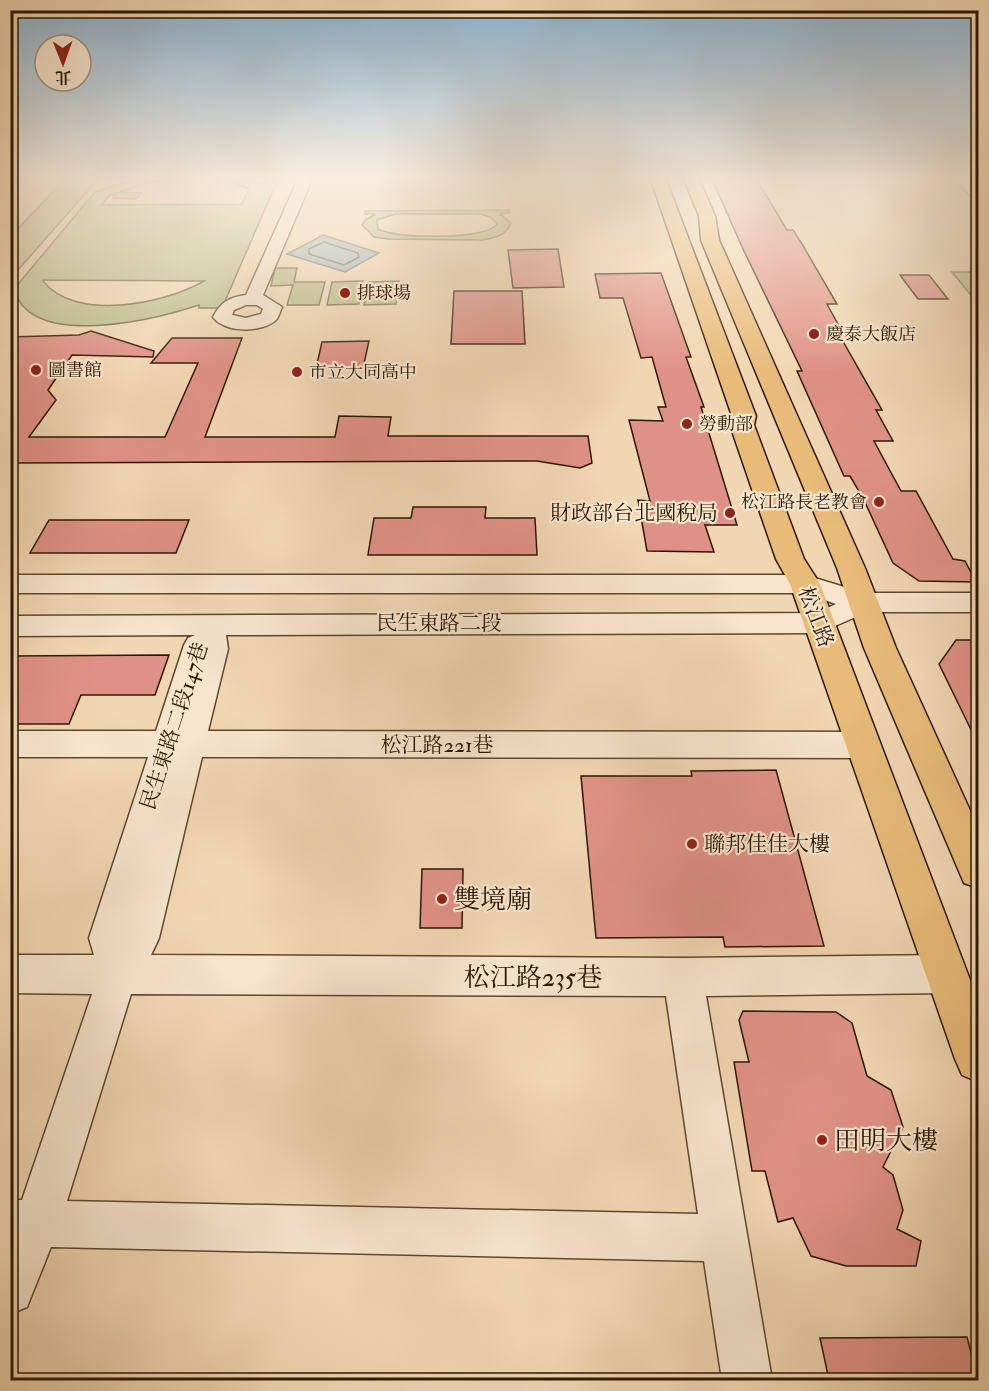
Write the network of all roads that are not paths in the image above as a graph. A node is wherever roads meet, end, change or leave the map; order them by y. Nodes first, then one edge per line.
1 (278, 242) edge
2 (681, 242) edge
3 (711, 242) edge
4 (240, 331) dead end
5 (10, 584) edge
6 (805, 584) junction
7 (978, 602) edge
8 (864, 603) junction
9 (819, 623) junction
10 (211, 624) junction
11 (10, 626) edge
12 (10, 744) edge
13 (177, 744) junction
14 (864, 745) junction
15 (978, 870) edge
16 (10, 974) edge
17 (948, 974) junction
18 (118, 975) junction
19 (683, 977) junction
20 (978, 1059) edge
21 (24, 1223) edge
22 (723, 1238) junction
23 (10, 1290) edge
24 (747, 1380) edge

1 - 4 street
2 - 6 main road, 松江路
3 - 8 main road
5 - 6 street, 民生東路二段
6 - 8 street, 民生東路二段
6 - 9 main road, 松江路
7 - 8 street, 民生東路二段
8 - 9 street, 民生東路二段
8 - 15 main road
9 - 10 street, 民生東路二段
9 - 14 main road, 松江路
10 - 11 street, 民生東路二段
10 - 13 street, 民生東路二段147巷
12 - 13 street, 松江路221巷
13 - 14 street, 松江路221巷
13 - 18 street, 民生東路二段147巷
14 - 17 main road, 松江路
16 - 18 street, 松江路235巷
17 - 19 street, 松江路235巷
17 - 20 main road, 松江路
18 - 19 street, 松江路235巷
18 - 21 street, 民生東路二段147巷
19 - 22 street
21 - 22 street
21 - 23 street, 民生東路二段147巷
22 - 24 street

